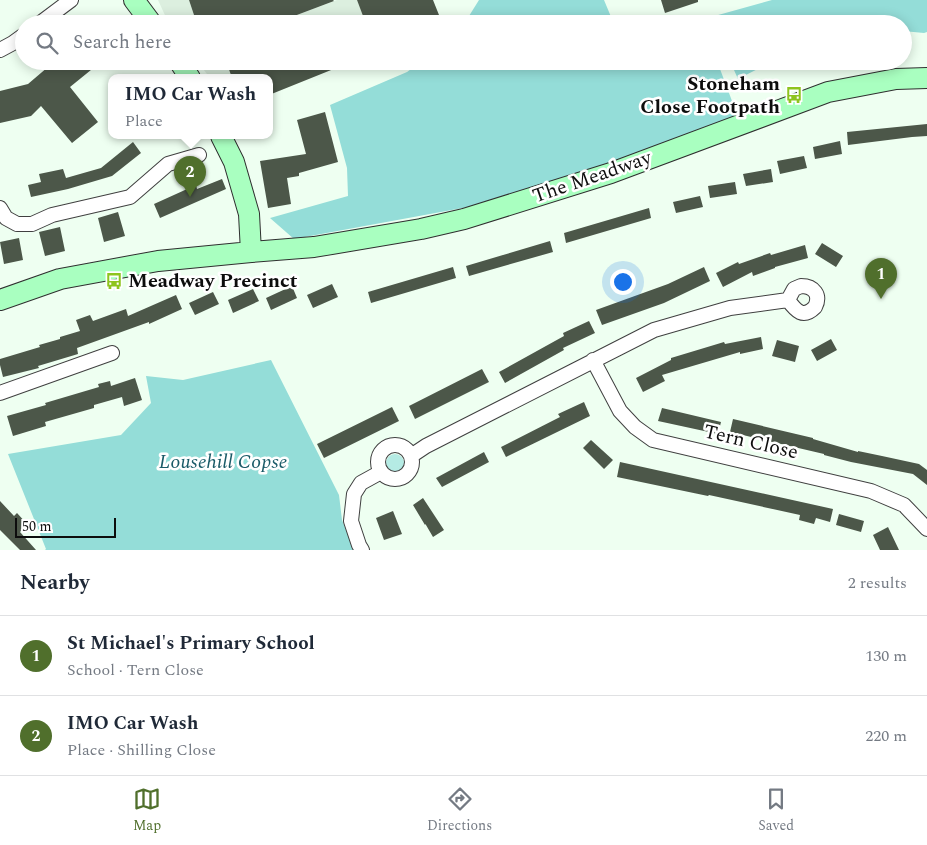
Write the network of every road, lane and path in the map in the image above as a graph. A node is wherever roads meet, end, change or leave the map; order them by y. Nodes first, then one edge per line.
1 (71, 0) edge
2 (134, 0) edge
3 (51, 15) edge
4 (145, 15) edge
5 (15, 42) edge
6 (0, 50) edge
7 (927, 78) edge
8 (223, 139) edge
9 (199, 155) dead end
10 (0, 208) edge
11 (251, 252) junction
12 (0, 300) edge
13 (788, 300) dead end
14 (112, 353) dead end
15 (594, 360) junction
16 (0, 393) edge
17 (411, 456) junction
18 (381, 472) junction
19 (927, 529) edge
20 (362, 550) edge

1 - 3 street
2 - 4 street
5 - 6 street
7 - 11 street, The Meadway
8 - 11 street
9 - 10 street
11 - 12 street, The Meadway
13 - 15 street
14 - 16 street
15 - 17 street
15 - 19 street, Tern Close
17 - 18 street
17 - 18 street
18 - 20 street

